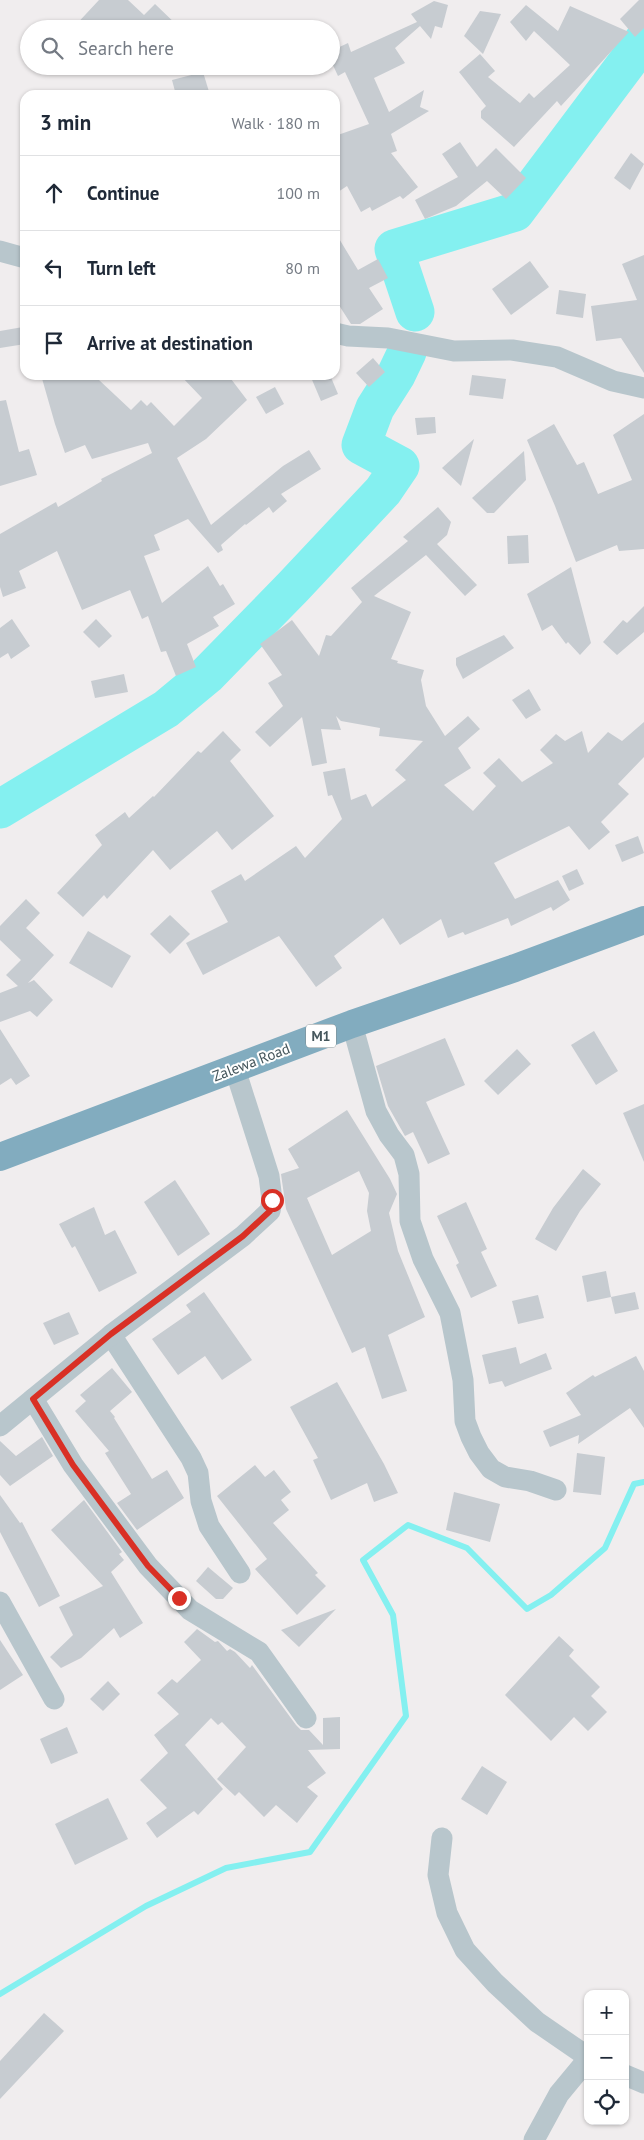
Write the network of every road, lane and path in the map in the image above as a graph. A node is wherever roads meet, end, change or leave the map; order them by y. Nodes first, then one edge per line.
1 (0, 251) edge
2 (20, 257) edge
3 (340, 334) edge
4 (644, 388) edge
5 (644, 920) edge
6 (352, 1024) junction
7 (235, 1068) junction
8 (0, 1157) edge
9 (111, 1334) junction
10 (33, 1399) junction
11 (0, 1426) edge
12 (556, 1490) dead end
13 (240, 1573) dead end
14 (0, 1602) edge
15 (54, 1699) dead end
16 (306, 1718) dead end
17 (442, 1838) dead end
18 (584, 2055) edge
19 (584, 2063) edge
20 (629, 2077) edge
21 (644, 2083) edge
22 (534, 2140) edge

1 - 2 street
3 - 4 street
5 - 6 highway, Zalewa Road / M1
6 - 7 highway, Zalewa Road / M1
6 - 12 street
7 - 8 highway, Zalewa Road / M1
7 - 9 street
9 - 10 street
9 - 13 street
10 - 11 street
10 - 16 street
14 - 15 street
17 - 18 street
19 - 22 street
20 - 21 street

